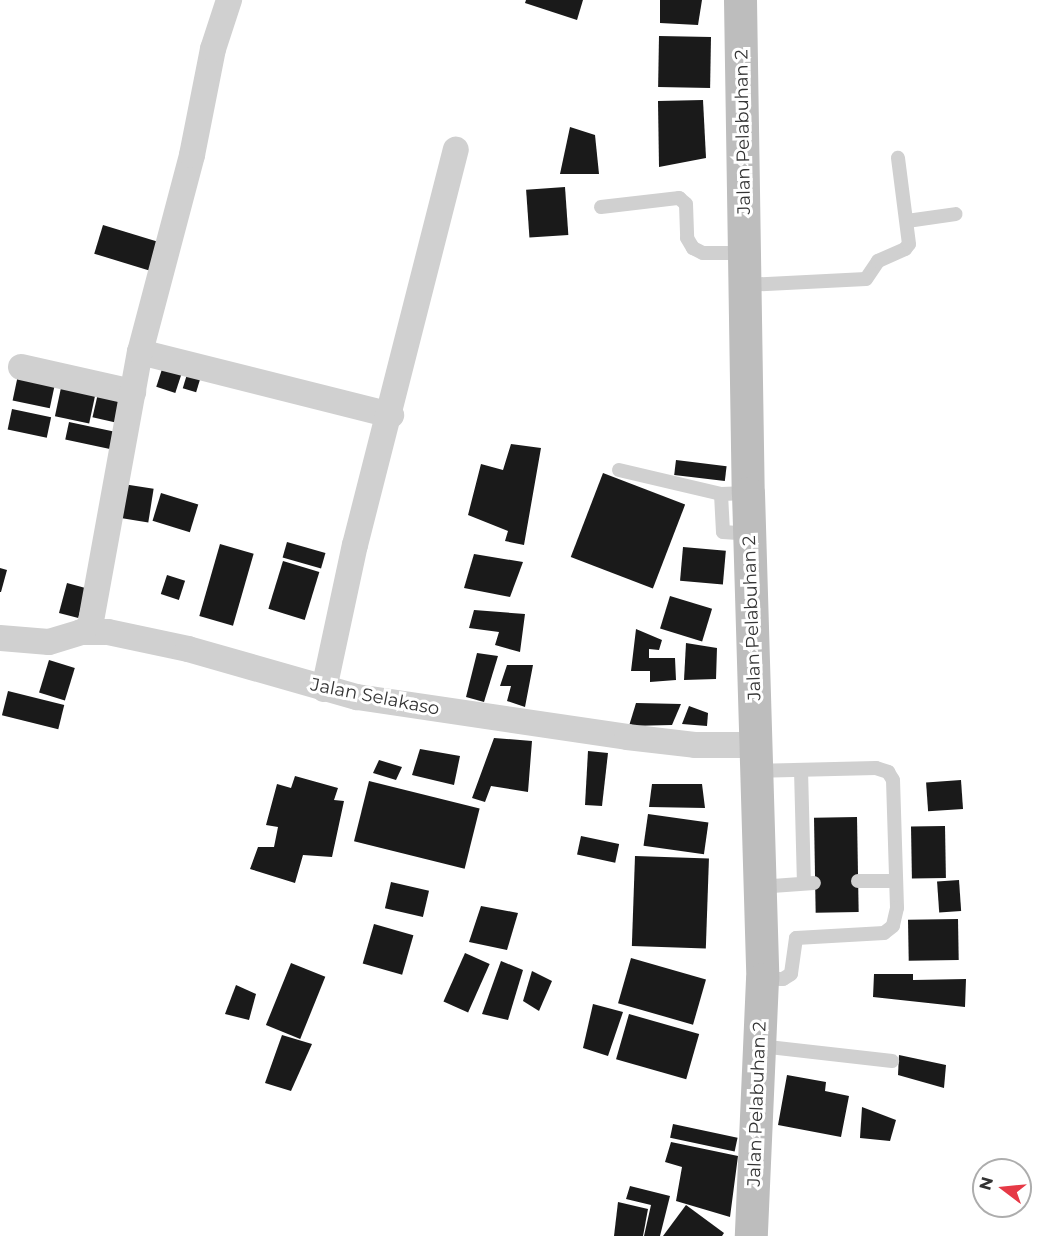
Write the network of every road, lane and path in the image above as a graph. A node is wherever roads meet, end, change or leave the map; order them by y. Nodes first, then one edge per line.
1 (229, 0) edge
2 (740, 0) edge
3 (456, 150) dead end
4 (898, 158) dead end
5 (601, 207) dead end
6 (956, 214) dead end
7 (906, 221) junction
8 (746, 253) junction
9 (746, 285) junction
10 (140, 352) junction
11 (21, 367) dead end
12 (133, 392) junction
13 (391, 415) junction
14 (619, 470) dead end
15 (734, 494) junction
16 (90, 632) junction
17 (0, 638) edge
18 (324, 689) junction
19 (756, 758) junction
20 (801, 770) junction
21 (858, 881) dead end
22 (896, 881) junction
23 (759, 886) junction
24 (762, 979) junction
25 (760, 1046) junction
26 (892, 1060) dead end
27 (751, 1236) edge

1 - 10 street
2 - 8 main road, Jalan Pelabuhan 2
3 - 13 street
4 - 7 lane
5 - 8 lane
6 - 7 lane
7 - 9 lane
8 - 9 main road, Jalan Pelabuhan 2
9 - 15 main road, Jalan Pelabuhan 2
10 - 12 street
10 - 13 street
11 - 12 street
12 - 16 street
13 - 18 street
14 - 15 lane
15 - 19 main road, Jalan Pelabuhan 2
16 - 17 street, Jalan Selakaso
16 - 18 street, Jalan Selakaso
18 - 19 street, Jalan Selakaso
19 - 20 lane
19 - 23 main road, Jalan Pelabuhan 2
20 - 22 lane
20 - 23 lane
21 - 22 lane
22 - 24 lane
23 - 24 main road, Jalan Pelabuhan 2
24 - 25 main road, Jalan Pelabuhan 2
25 - 26 lane
25 - 27 main road, Jalan Pelabuhan 2

